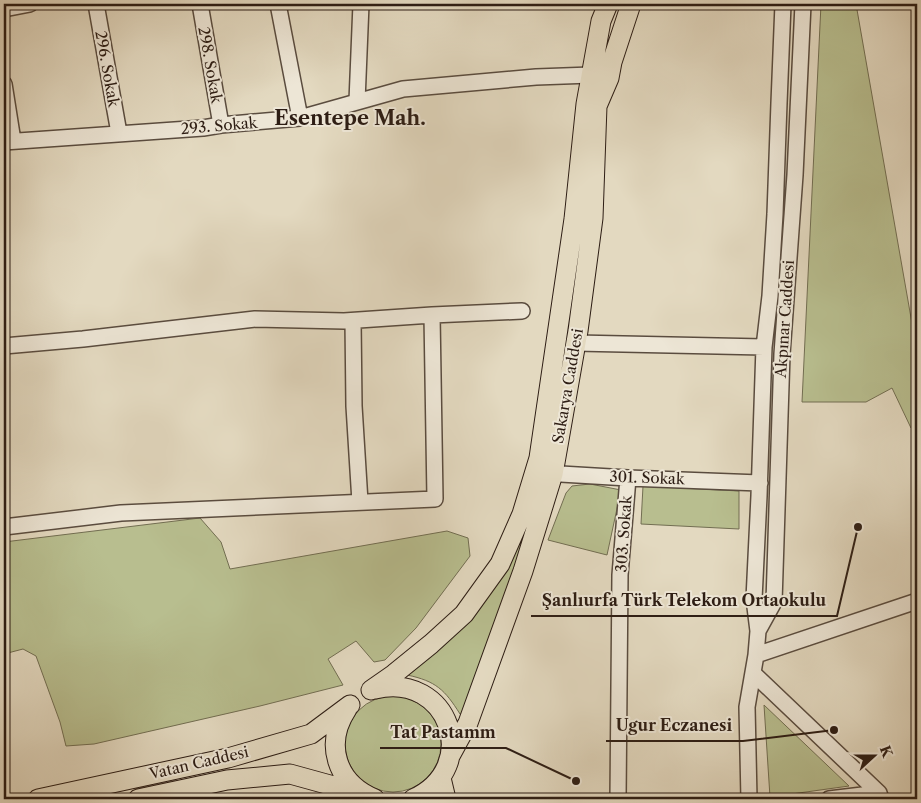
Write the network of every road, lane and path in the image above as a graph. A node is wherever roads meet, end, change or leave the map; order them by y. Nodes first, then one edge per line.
1 (30, 4) edge
2 (96, 4) edge
3 (200, 4) edge
4 (278, 4) edge
5 (361, 4) edge
6 (608, 4) edge
7 (631, 4) edge
8 (783, 4) edge
9 (803, 4) edge
10 (4, 9) edge
11 (600, 77) junction
12 (4, 84) edge
13 (357, 101) junction
14 (300, 118) junction
15 (221, 126) junction
16 (119, 134) junction
17 (8, 142) edge
18 (522, 311) dead end
19 (432, 315) junction
20 (353, 321) junction
21 (576, 343) junction
22 (4, 346) edge
23 (764, 347) junction
24 (544, 473) junction
25 (628, 478) junction
26 (760, 482) junction
27 (360, 502) junction
28 (4, 526) edge
29 (917, 601) edge
30 (758, 631) junction
31 (756, 655) junction
32 (754, 674) junction
33 (370, 690) junction
34 (350, 705) junction
35 (450, 756) junction
36 (441, 778) junction
37 (880, 796) edge
38 (369, 797) edge
39 (38, 799) edge
40 (138, 799) edge
41 (413, 799) edge
42 (446, 799) edge
43 (618, 799) edge
44 (749, 799) edge
45 (829, 799) edge

1 - 10 street
2 - 16 street, 296. Sokak
3 - 15 street, 298. Sokak
4 - 14 street
5 - 13 street
6 - 11 main road, Sakarya Caddesi
7 - 11 main road, Sakarya Caddesi
8 - 23 street, Akpınar Caddesi
9 - 30 street, Akpınar Caddesi
11 - 13 street, 293. Sokak
11 - 21 main road, Sakarya Caddesi
11 - 24 main road, Sakarya Caddesi
12 - 17 street
13 - 14 street, 293. Sokak
14 - 15 street, 293. Sokak
15 - 16 street, 293. Sokak
16 - 17 street, 293. Sokak
18 - 19 street
19 - 20 street
19 - 27 street
20 - 22 street
20 - 27 street
21 - 23 street
21 - 24 main road, Sakarya Caddesi
23 - 26 street, Akpınar Caddesi
24 - 25 street, 301. Sokak
24 - 33 main road, Sakarya Caddesi
24 - 35 main road, Sakarya Caddesi
25 - 26 street, 301. Sokak
25 - 43 street, 303. Sokak
26 - 30 street, Akpınar Caddesi
27 - 28 street
29 - 31 street
30 - 31 street, Akpınar Caddesi
31 - 32 street, Akpınar Caddesi
32 - 37 street
32 - 44 street, Akpınar Caddesi
33 - 34 main road, Vatan Caddesi
33 - 35 main road
34 - 38 main road
34 - 39 main road, Vatan Caddesi
35 - 36 main road, Sakarya Caddesi
36 - 41 main road
36 - 42 main road
37 - 45 street
38 - 40 main road, Vatan Caddesi

